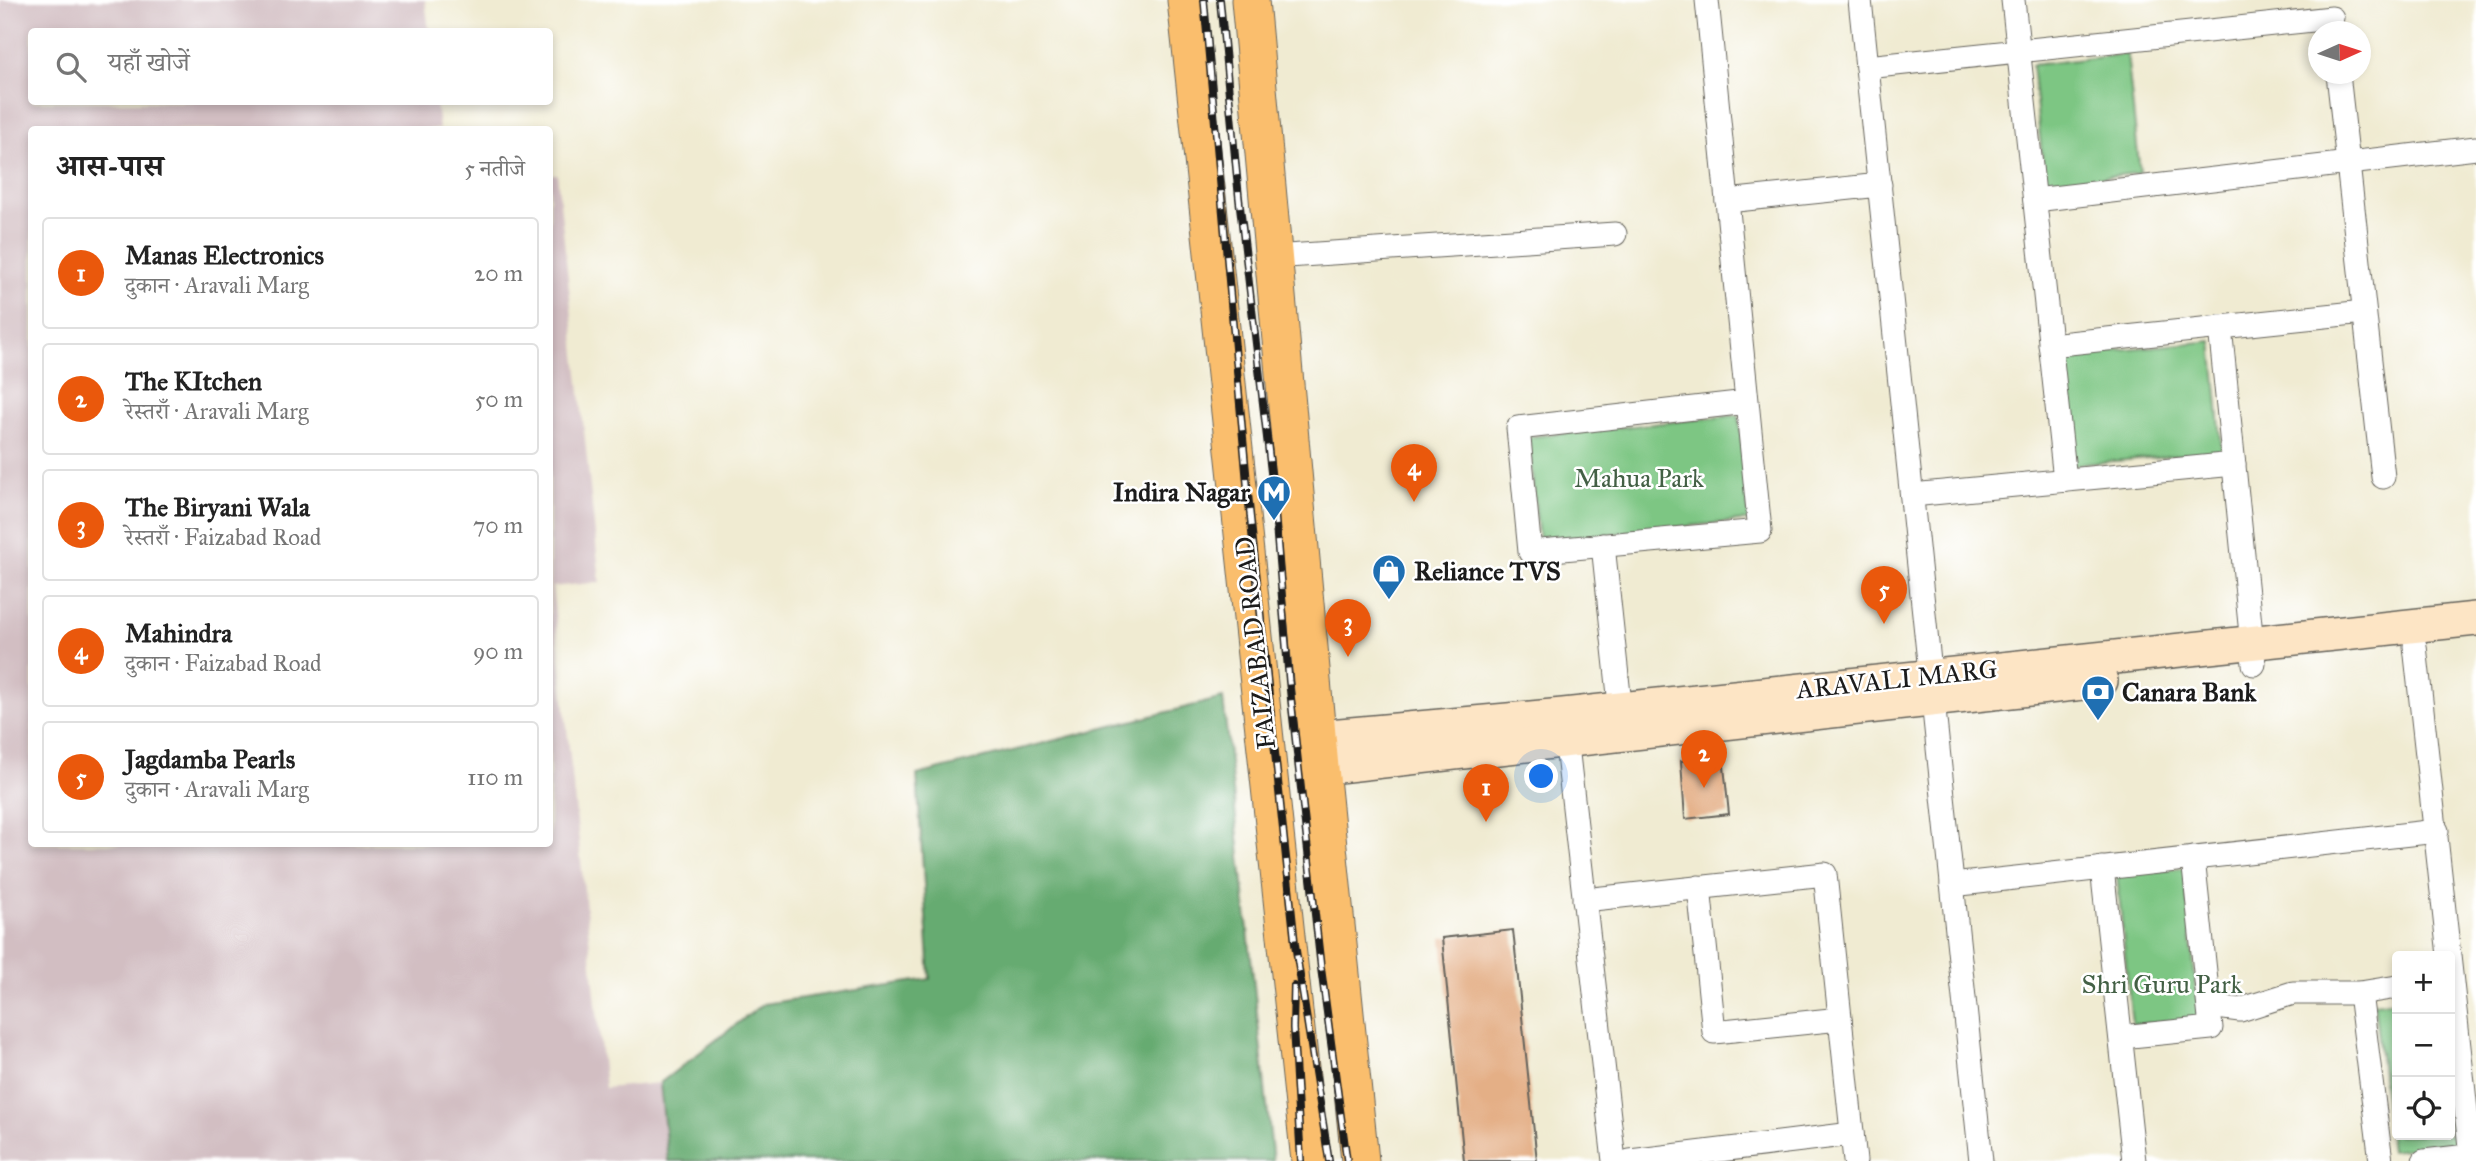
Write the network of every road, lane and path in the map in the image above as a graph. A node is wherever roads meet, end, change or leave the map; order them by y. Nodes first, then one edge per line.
1 (1186, 0) edge
2 (1250, 0) edge
3 (1707, 0) edge
4 (1860, 0) edge
5 (2013, 0) edge
6 (2332, 16) edge
7 (2019, 51) junction
8 (1867, 67) junction
9 (2339, 84) edge
10 (2476, 148) edge
11 (2348, 163) junction
12 (1880, 185) junction
13 (2035, 200) junction
14 (1727, 201) junction
15 (1615, 234) dead end
16 (1272, 257) junction
17 (2364, 312) junction
18 (2220, 327) junction
19 (2050, 345) junction
20 (1747, 402) junction
21 (2234, 464) junction
22 (2383, 477) dead end
23 (2065, 480) junction
24 (1912, 495) junction
25 (1603, 545) junction
26 (2476, 619) edge
27 (2476, 639) edge
28 (2415, 646) junction
29 (2253, 653) junction
30 (1932, 688) junction
31 (1622, 722) junction
32 (1564, 728) junction
33 (1319, 753) junction
34 (2437, 831) junction
35 (2193, 858) junction
36 (2102, 868) junction
37 (1952, 885) junction
38 (1699, 887) junction
39 (1584, 900) junction
40 (2448, 951) edge
41 (2392, 988) edge
42 (2360, 993) junction
43 (2209, 1006) junction
44 (2455, 1009) edge
45 (1840, 1019) junction
46 (2121, 1037) junction
47 (1852, 1134) junction
48 (2474, 1155) edge
49 (1310, 1161) edge
50 (1360, 1161) edge
51 (1614, 1161) edge
52 (1630, 1161) edge
53 (1855, 1161) edge
54 (1981, 1161) edge
55 (2134, 1161) edge
56 (2381, 1161) edge
57 (2424, 1161) edge

1 - 49 main road, FAIZABAD ROAD
2 - 16 main road, FAIZABAD ROAD
3 - 14 street
4 - 8 street
5 - 7 street
6 - 7 street
7 - 8 street
7 - 13 street
8 - 12 street
9 - 11 street
10 - 11 street
11 - 13 street
11 - 17 street
12 - 14 street
12 - 24 street
13 - 19 street
14 - 20 street
15 - 16 street
16 - 33 main road, FAIZABAD ROAD
17 - 18 street
17 - 22 street
18 - 19 street
18 - 21 street
19 - 23 street
20 - 25 street
20 - 25 street
21 - 23 street
21 - 29 street
23 - 24 street
24 - 30 street
25 - 31 street
26 - 29 street, ARAVALI MARG
27 - 28 street, ARAVALI MARG
28 - 29 street, ARAVALI MARG
28 - 34 street
29 - 30 street, ARAVALI MARG
30 - 31 street, ARAVALI MARG
30 - 37 street
31 - 32 street, ARAVALI MARG
32 - 33 street, ARAVALI MARG
32 - 39 street
33 - 50 main road, FAIZABAD ROAD
34 - 35 street
34 - 40 street
35 - 36 street
35 - 43 street
36 - 37 street
36 - 46 street
37 - 54 street
38 - 39 street
38 - 45 street
38 - 45 street
39 - 51 street
41 - 42 street
42 - 43 street
42 - 56 street
43 - 46 street
44 - 48 street
45 - 47 street
46 - 55 street
47 - 52 street
47 - 53 street
48 - 57 street

